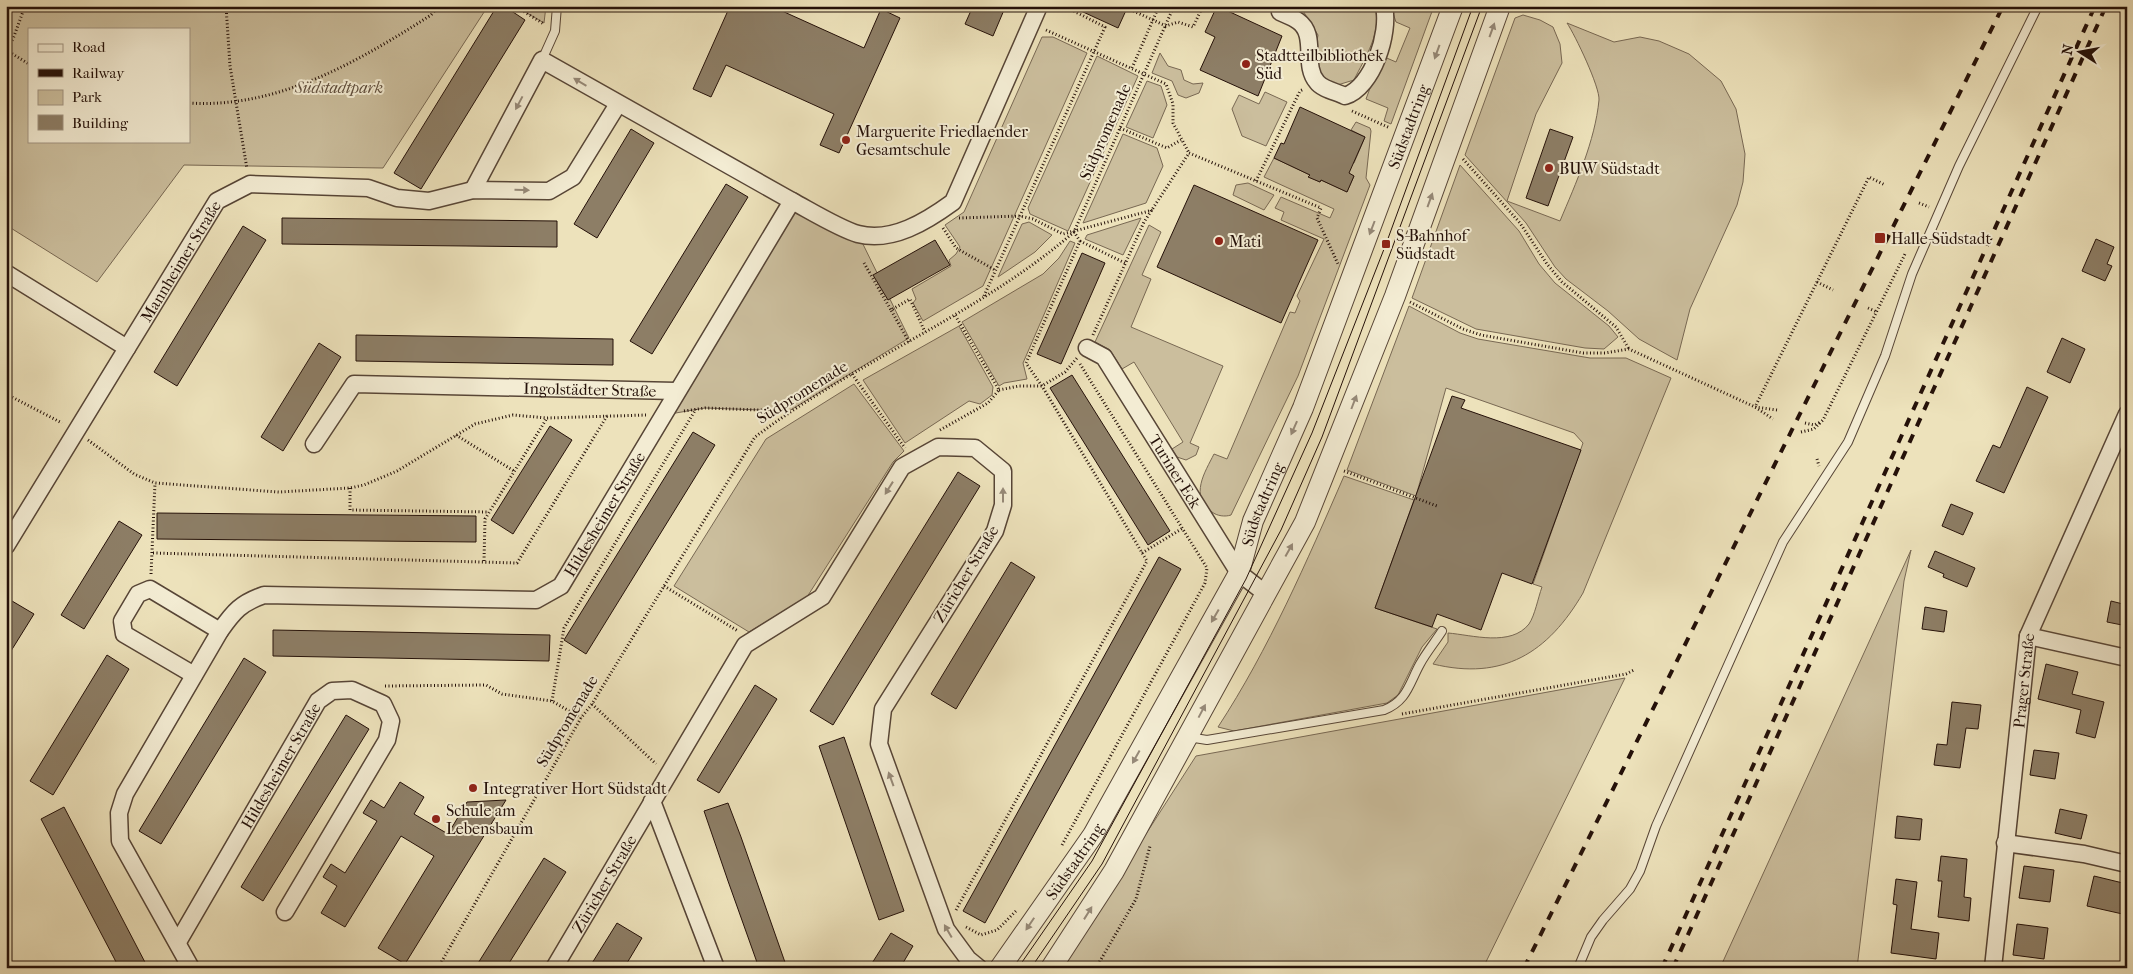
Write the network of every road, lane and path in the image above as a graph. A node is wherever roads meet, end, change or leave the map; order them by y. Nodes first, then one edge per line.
1 (25, 6) edge
2 (226, 6) edge
3 (439, 6) edge
4 (515, 6) edge
5 (557, 6) edge
6 (1039, 6) edge
7 (1064, 6) edge
8 (1159, 6) edge
9 (1174, 6) edge
10 (1203, 6) edge
11 (1283, 6) edge
12 (1384, 6) edge
13 (1453, 6) edge
14 (1500, 6) edge
15 (2038, 6) edge
16 (1127, 8) dead end
17 (1153, 20) junction
18 (1041, 26) dead end
19 (1166, 26) junction
20 (555, 31) junction
21 (6, 50) edge
22 (1094, 52) junction
23 (542, 60) junction
24 (28, 63) edge
25 (1132, 68) junction
26 (1144, 74) junction
27 (1318, 84) junction
28 (1345, 96) junction
29 (236, 102) junction
30 (190, 103) edge
31 (618, 104) junction
32 (1120, 128) junction
33 (1406, 134) junction
34 (1180, 140) junction
35 (1448, 151) junction
36 (1189, 153) junction
37 (1256, 181) junction
38 (250, 184) junction
39 (1885, 185) dead end
40 (473, 190) junction
41 (1932, 200) dead end
42 (792, 201) junction
43 (1919, 202) dead end
44 (1929, 207) junction
45 (1154, 209) junction
46 (1020, 216) junction
47 (1924, 216) dead end
48 (954, 219) dead end
49 (941, 225) dead end
50 (1074, 232) junction
51 (1080, 241) junction
52 (1907, 251) dead end
53 (864, 263) dead end
54 (1125, 263) junction
55 (1340, 269) dead end
56 (995, 270) junction
57 (6, 273) edge
58 (1817, 282) junction
59 (1833, 290) dead end
60 (983, 296) junction
61 (1406, 300) dead end
62 (1868, 308) dead end
63 (891, 310) junction
64 (1877, 312) junction
65 (955, 315) junction
66 (925, 332) junction
67 (909, 342) junction
68 (127, 348) junction
69 (1629, 349) junction
70 (1082, 353) junction
71 (852, 374) junction
72 (1042, 386) junction
73 (999, 390) junction
74 (676, 391) junction
75 (6, 394) edge
76 (1756, 407) junction
77 (696, 410) junction
78 (1777, 410) dead end
79 (788, 411) junction
80 (664, 414) junction
81 (2127, 414) edge
82 (607, 416) junction
83 (547, 418) junction
84 (1773, 419) dead end
85 (1823, 420) junction
86 (1805, 423) dead end
87 (1812, 430) junction
88 (76, 431) junction
89 (1801, 432) dead end
90 (934, 434) dead end
91 (456, 435) junction
92 (1813, 436) dead end
93 (314, 444) dead end
94 (1329, 465) junction
95 (902, 467) junction
96 (514, 470) junction
97 (155, 483) junction
98 (350, 488) junction
99 (1437, 506) dead end
100 (489, 512) junction
101 (1183, 528) junction
102 (6, 546) edge
103 (153, 553) junction
104 (1142, 553) junction
105 (484, 561) junction
106 (1240, 573) junction
107 (664, 586) junction
108 (150, 589) junction
109 (1265, 593) junction
110 (1442, 630) dead end
111 (220, 631) junction
112 (2028, 636) junction
113 (753, 640) junction
114 (2127, 658) edge
115 (1634, 670) dead end
116 (194, 675) junction
117 (371, 698) junction
118 (552, 701) junction
119 (592, 704) junction
120 (1394, 715) dead end
121 (581, 718) junction
122 (1188, 738) junction
123 (668, 774) junction
124 (652, 801) junction
125 (1152, 837) dead end
126 (2005, 843) junction
127 (1057, 853) dead end
128 (2127, 864) edge
129 (1018, 909) dead end
130 (285, 912) dead end
131 (957, 917) dead end
132 (959, 922) dead end
133 (178, 942) junction
134 (191, 968) edge
135 (438, 968) edge
136 (554, 968) edge
137 (716, 968) edge
138 (979, 968) edge
139 (1000, 968) edge
140 (1051, 968) edge
141 (1096, 968) edge
142 (1578, 968) edge
143 (1993, 968) edge

1 - 21 path
2 - 29 path
3 - 29 path
4 - 20 path
5 - 20 lane
6 - 42 street
7 - 22 path
8 - 17 path
9 - 19 path, Südpromenade
10 - 19 path
11 - 27 street
12 - 28 street
13 -> 33 street, Südstadtring
35 -> 14 street
15 - 142 lane
16 - 17 path
17 - 19 path
17 - 25 path
18 - 22 path
19 - 26 path, Südpromenade
20 - 23 lane
21 - 24 path
22 - 25 path
22 - 46 path
31 -> 23 street
23 -> 40 street
25 - 26 path
26 - 32 path, Südpromenade
26 - 34 path
27 - 28 street
27 - 37 path
28 - 33 path
29 - 30 path
29 - 38 path
40 -> 31 street, Mannheimer Straße
31 - 42 street
32 - 34 path
32 - 50 path, Südpromenade
33 -> 106 street, Südstadtring
34 - 36 path
35 - 69 path
94 -> 35 street
36 - 37 path
36 - 45 path
37 - 55 path
38 - 40 street, Mannheimer Straße
38 - 68 street, Mannheimer Straße
39 - 58 path
41 - 44 path
42 - 74 street, Ingolstädter Straße
43 - 44 path
44 - 47 path
45 - 50 path
45 - 54 path
46 - 48 path
46 - 50 path
46 - 56 path
49 - 56 path
50 - 51 path
50 - 60 path, Südpromenade
51 - 54 path
51 - 72 path
52 - 64 path
53 - 63 path
54 - 70 path
56 - 60 path
57 - 68 street
58 - 59 path
58 - 76 path
60 - 65 path, Südpromenade
61 - 69 path
62 - 64 path
63 - 66 path
63 - 67 path
64 - 85 path
65 - 66 path, Südpromenade
65 - 73 path
66 - 67 path, Südpromenade
67 - 71 path, Südpromenade
68 - 88 street, Mannheimer Straße
69 - 76 path
70 - 72 path
70 - 101 path
70 - 106 street, Turiner Eck
71 - 79 path, Südpromenade
71 - 95 path
72 - 73 path
72 - 104 path
73 - 90 path
74 - 80 street, Hildesheimer Straße
74 - 93 street, Ingolstädter Straße
75 - 88 path
76 - 78 path
76 - 84 path
77 - 79 path
77 - 80 path
77 - 118 path
79 - 107 path, Südpromenade
80 - 82 path
80 - 111 street, Hildesheimer Straße
81 - 112 street, Prager Straße
82 - 83 path
82 - 105 path
83 - 91 path
83 - 96 path
85 - 86 path
85 - 87 path
87 - 89 path
87 - 92 path
88 - 97 path
88 - 102 street, Mannheimer Straße
91 - 96 path
91 - 98 path
94 - 99 path
109 -> 94 street
95 -> 113 street, Züricher Straße
138 -> 95 street, Züricher Straße
96 - 100 path
97 - 98 path
97 - 103 path
98 - 100 path
100 - 105 path
101 - 104 path
101 - 127 path
103 - 105 path
103 - 108 path
104 - 131 path
106 - 109 street, Turiner Eck
106 -> 139 street, Südstadtring
107 - 113 path
107 - 119 path, Südpromenade
108 - 111 street
108 - 116 street
122 -> 109 street
110 - 122 lane
111 - 116 street, Hildesheimer Straße
112 - 114 street
112 - 126 street, Prager Straße
113 - 123 street, Züricher Straße
115 - 120 path
116 - 133 street, Hildesheimer Straße
117 - 118 path
117 - 130 street, Hildesheimer Straße
117 - 133 street, Hildesheimer Straße
118 - 121 path
119 - 121 path, Südpromenade
119 - 123 path
121 - 135 path, Südpromenade
140 -> 122 street
123 - 124 street, Züricher Straße
124 - 136 street, Züricher Straße
124 - 137 street
125 - 141 path
126 - 128 street
126 - 143 street, Prager Straße
129 - 132 path
133 - 134 street, Hildesheimer Straße

